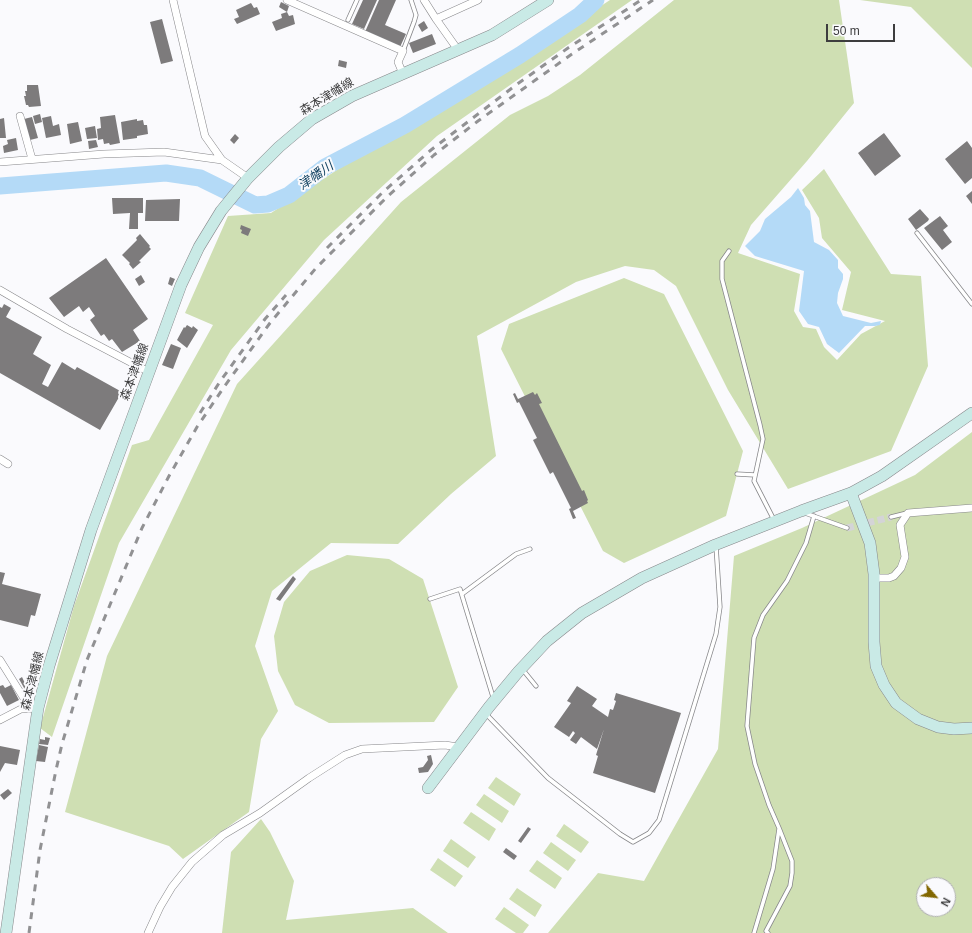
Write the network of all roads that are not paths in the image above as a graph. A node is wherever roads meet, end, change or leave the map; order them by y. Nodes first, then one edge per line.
1 (173, 0) edge
2 (286, 0) edge
3 (357, 0) edge
4 (412, 0) edge
5 (424, 0) edge
6 (478, 0) edge
7 (548, 0) edge
8 (436, 19) junction
9 (348, 20) dead end
10 (458, 50) junction
11 (403, 51) junction
12 (403, 74) junction
13 (20, 116) dead end
14 (32, 159) junction
15 (222, 160) junction
16 (0, 162) edge
17 (248, 178) junction
18 (917, 233) dead end
19 (729, 251) dead end
20 (0, 290) edge
21 (972, 304) edge
22 (149, 372) junction
23 (972, 412) edge
24 (0, 459) edge
25 (8, 464) dead end
26 (737, 474) dead end
27 (755, 475) junction
28 (851, 493) junction
29 (972, 508) edge
30 (800, 511) junction
31 (908, 513) junction
32 (814, 516) junction
33 (891, 517) tunnel mouth
34 (775, 521) junction
35 (847, 528) tunnel mouth
36 (716, 545) junction
37 (530, 549) dead end
38 (874, 578) junction
39 (462, 594) junction
40 (430, 599) dead end
41 (0, 660) edge
42 (521, 668) junction
43 (536, 686) dead end
44 (494, 700) junction
45 (38, 708) junction
46 (484, 713) junction
47 (0, 720) edge
48 (972, 728) edge
49 (458, 747) junction
50 (428, 788) dead end
51 (779, 828) junction
52 (6, 933) edge
53 (148, 933) edge
54 (754, 933) edge
55 (768, 933) edge

1 - 15 street
2 - 11 street
3 - 9 lane
4 - 11 lane
5 - 8 street
6 - 8 street
7 - 10 main road, 森本津幡線
8 - 10 street
10 - 12 main road, 森本津幡線
11 - 12 street
12 - 17 main road, 森本津幡線
13 - 14 street
14 - 15 street
14 - 16 street
15 - 17 street
17 - 22 main road, 森本津幡線
18 - 21 lane
19 - 27 lane
20 - 22 street
22 - 45 main road, 森本津幡線
23 - 28 main road
24 - 25 street
26 - 27 lane
27 - 34 lane
28 - 30 main road
28 - 38 main road
29 - 31 street
30 - 32 lane
30 - 34 main road
31 - 33 lane
31 - 38 street
32 - 35 lane
32 - 51 lane
34 - 36 main road
36 - 42 main road
36 - 46 lane
37 - 39 lane
38 - 48 main road
39 - 40 lane
39 - 44 lane
41 - 45 street
42 - 43 lane
42 - 44 main road
44 - 46 main road
45 - 47 street
45 - 52 main road, 森本津幡線
46 - 49 main road
49 - 50 main road
49 - 53 street
51 - 54 lane
51 - 55 lane

